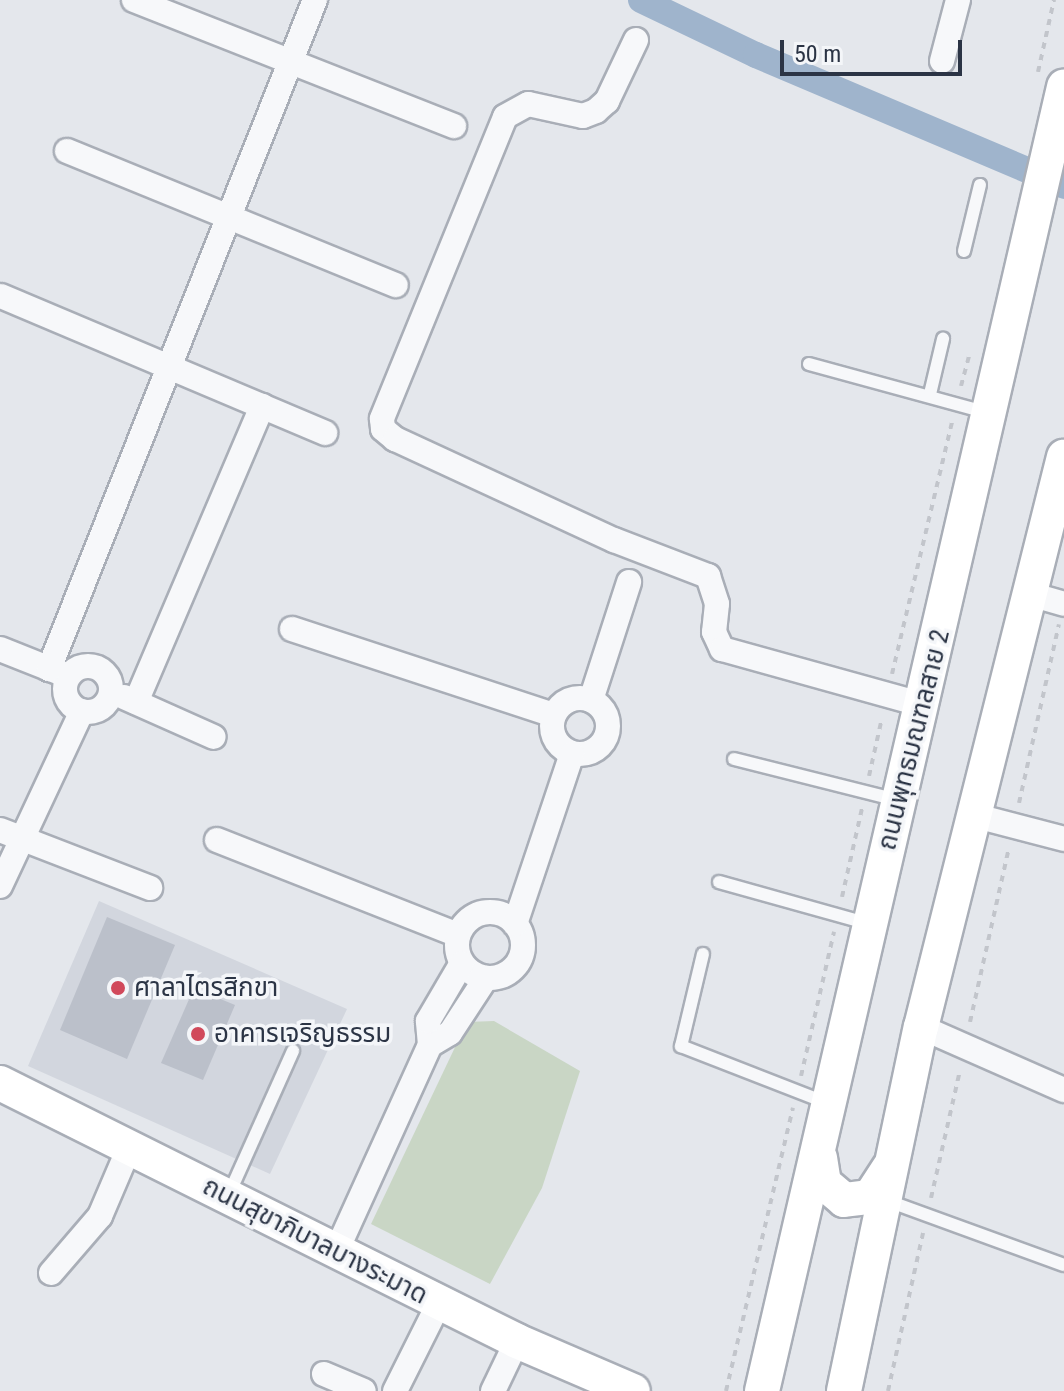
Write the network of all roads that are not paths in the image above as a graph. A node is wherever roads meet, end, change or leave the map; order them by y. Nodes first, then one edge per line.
1 (134, 0) edge
2 (315, 0) edge
3 (958, 0) edge
4 (636, 40) dead end
5 (942, 61) dead end
6 (290, 62) junction
7 (1053, 92) edge
8 (454, 126) dead end
9 (67, 151) dead end
10 (980, 185) dead end
11 (229, 217) junction
12 (964, 251) dead end
13 (396, 285) dead end
14 (1, 296) edge
15 (943, 339) dead end
16 (809, 364) dead end
17 (169, 367) junction
18 (930, 394) junction
19 (262, 406) junction
20 (991, 414) junction
21 (325, 433) dead end
22 (1064, 457) edge
23 (629, 582) dead end
24 (1030, 594) junction
25 (1064, 604) edge
26 (292, 629) dead end
27 (0, 649) edge
28 (59, 673) junction
29 (111, 691) junction
30 (591, 700) junction
31 (136, 702) junction
32 (924, 705) junction
33 (82, 711) junction
34 (553, 715) junction
35 (214, 737) dead end
36 (572, 754) junction
37 (734, 759) dead end
38 (900, 801) junction
39 (972, 815) junction
40 (11, 834) edge
41 (1064, 839) edge
42 (217, 840) dead end
43 (719, 882) dead end
44 (0, 886) edge
45 (150, 888) dead end
46 (515, 924) junction
47 (869, 924) junction
48 (458, 935) junction
49 (703, 954) dead end
50 (462, 963) junction
51 (486, 978) junction
52 (921, 1027) junction
53 (430, 1045) junction
54 (293, 1051) dead end
55 (0, 1083) edge
56 (1064, 1090) edge
57 (831, 1105) junction
58 (129, 1148) junction
59 (820, 1158) junction
60 (890, 1164) junction
61 (228, 1197) junction
62 (885, 1200) junction
63 (336, 1252) junction
64 (1064, 1265) edge
65 (51, 1273) dead end
66 (439, 1303) junction
67 (517, 1341) junction
68 (324, 1374) dead end
69 (364, 1391) edge
70 (395, 1391) edge
71 (493, 1391) edge
72 (633, 1391) edge
73 (762, 1391) edge
74 (844, 1391) edge

1 - 6 street
2 - 6 street
3 - 5 street
4 - 32 street
6 - 8 street
6 - 11 street
7 - 20 main road, ถนนพุทธมณฑลสาย 2
9 - 11 street
10 - 12 lane
11 - 13 street
11 - 17 street
14 - 17 street
15 - 18 lane
16 - 18 lane
17 - 19 street
17 - 28 street
18 - 20 lane
19 - 21 street
19 - 31 street
20 - 32 main road, ถนนพุทธมณฑลสาย 2
22 - 24 main road
23 - 30 street
24 - 25 street
24 - 39 main road
26 - 34 street
27 - 28 street
28 - 29 street
28 - 33 street
29 - 31 street
29 - 33 street
30 - 34 street
30 - 36 street
31 - 35 street
32 - 38 main road, ถนนพุทธมณฑลสาย 2
33 - 40 street
34 - 36 street
36 - 46 street
37 - 38 lane
38 - 47 main road, ถนนพุทธมณฑลสาย 2
39 - 41 street
39 - 52 main road
40 - 44 street
40 - 45 street
42 - 48 street
43 - 47 lane
46 - 48 street
46 - 51 street
47 - 57 main road, ถนนพุทธมณฑลสาย 2
48 - 50 street
49 - 57 lane
50 - 51 street
50 - 53 street
51 - 53 street
52 - 56 street
52 - 60 main road
53 - 63 street
54 - 61 lane
55 - 58 main road, ถนนสุขาภิบาลบางระมาด
57 - 59 main road, ถนนพุทธมณฑลสาย 2
58 - 61 main road, ถนนสุขาภิบาลบางระมาด
58 - 65 street
59 - 60 main road
59 - 73 main road, ถนนพุทธมณฑลสาย 2
60 - 62 main road
61 - 63 main road, ถนนสุขาภิบาลบางระมาด
62 - 64 lane
62 - 74 main road
63 - 66 main road, ถนนสุขาภิบาลบางระมาด
66 - 67 main road, ถนนสุขาภิบาลบางระมาด
66 - 70 street
67 - 71 street
67 - 72 main road, ถนนสุขาภิบาลบางระมาด
68 - 69 street

